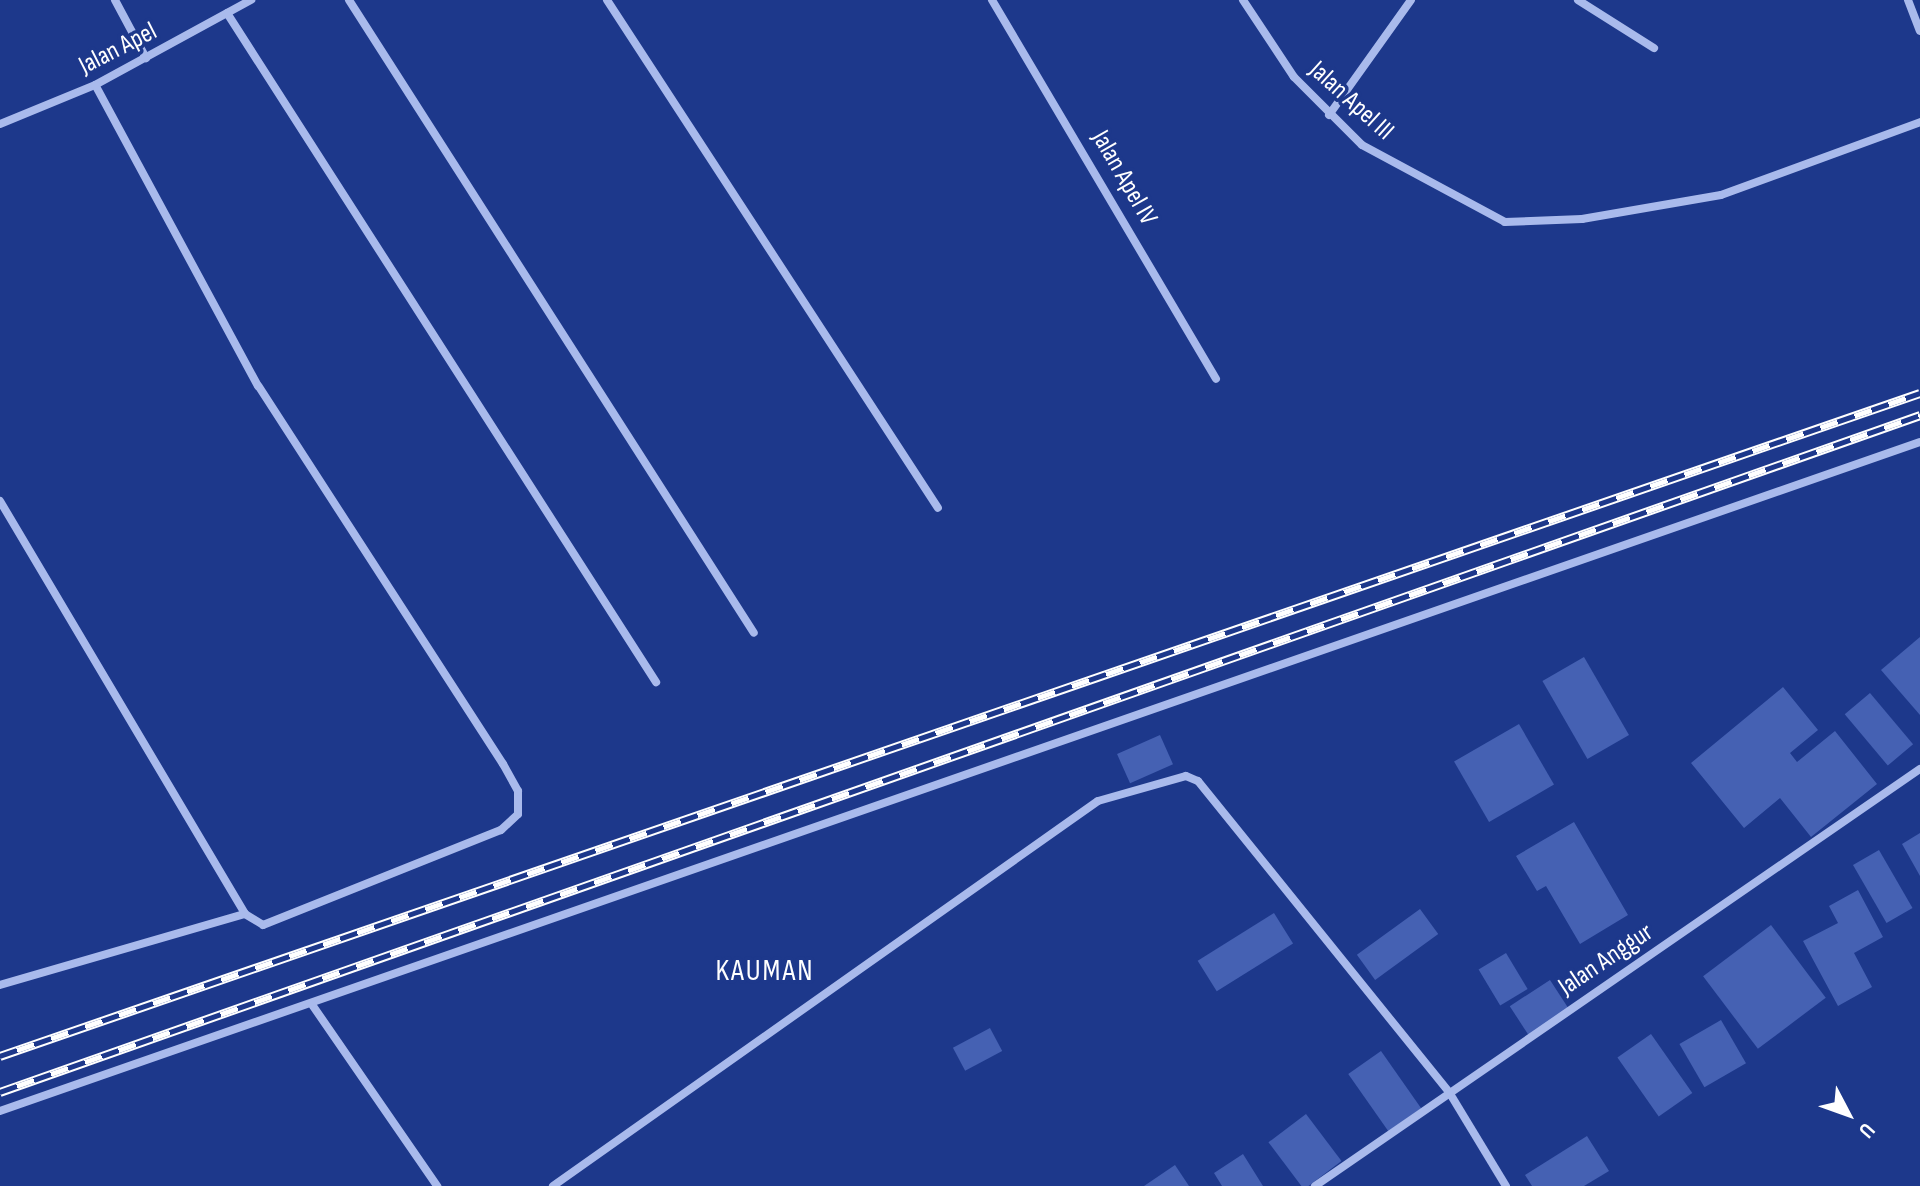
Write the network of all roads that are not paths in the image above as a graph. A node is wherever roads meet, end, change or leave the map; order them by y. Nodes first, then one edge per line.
1 (115, 0) edge
2 (251, 0) edge
3 (349, 0) edge
4 (607, 0) edge
5 (992, 0) edge
6 (1243, 0) edge
7 (1411, 0) edge
8 (1578, 0) edge
9 (1908, 0) edge
10 (227, 13) junction
11 (1920, 31) edge
12 (1654, 48) dead end
13 (146, 58) junction
14 (95, 85) junction
15 (1329, 115) junction
16 (1920, 122) edge
17 (0, 124) edge
18 (1216, 379) dead end
19 (1920, 442) edge
20 (0, 501) edge
21 (938, 508) dead end
22 (754, 633) dead end
23 (656, 682) dead end
24 (1920, 769) edge
25 (245, 914) junction
26 (0, 985) edge
27 (313, 1006) junction
28 (1449, 1092) junction
29 (0, 1111) edge
30 (437, 1186) edge
31 (553, 1186) edge
32 (1315, 1186) edge
33 (1506, 1186) edge

1 - 13 street
2 - 10 street, Jalan Apel
3 - 22 street
4 - 21 street
5 - 18 street, Jalan Apel IV
6 - 15 street, Jalan Apel III
7 - 15 street
8 - 12 street
9 - 11 street
10 - 13 street, Jalan Apel
10 - 23 street
13 - 14 street, Jalan Apel
14 - 17 street, Jalan Apel
14 - 25 street
15 - 16 street, Jalan Apel III
19 - 27 street
20 - 25 street
24 - 28 street, Jalan Anggur
25 - 26 street
27 - 29 street
27 - 30 street
28 - 31 street
28 - 32 street, Jalan Anggur
28 - 33 street

